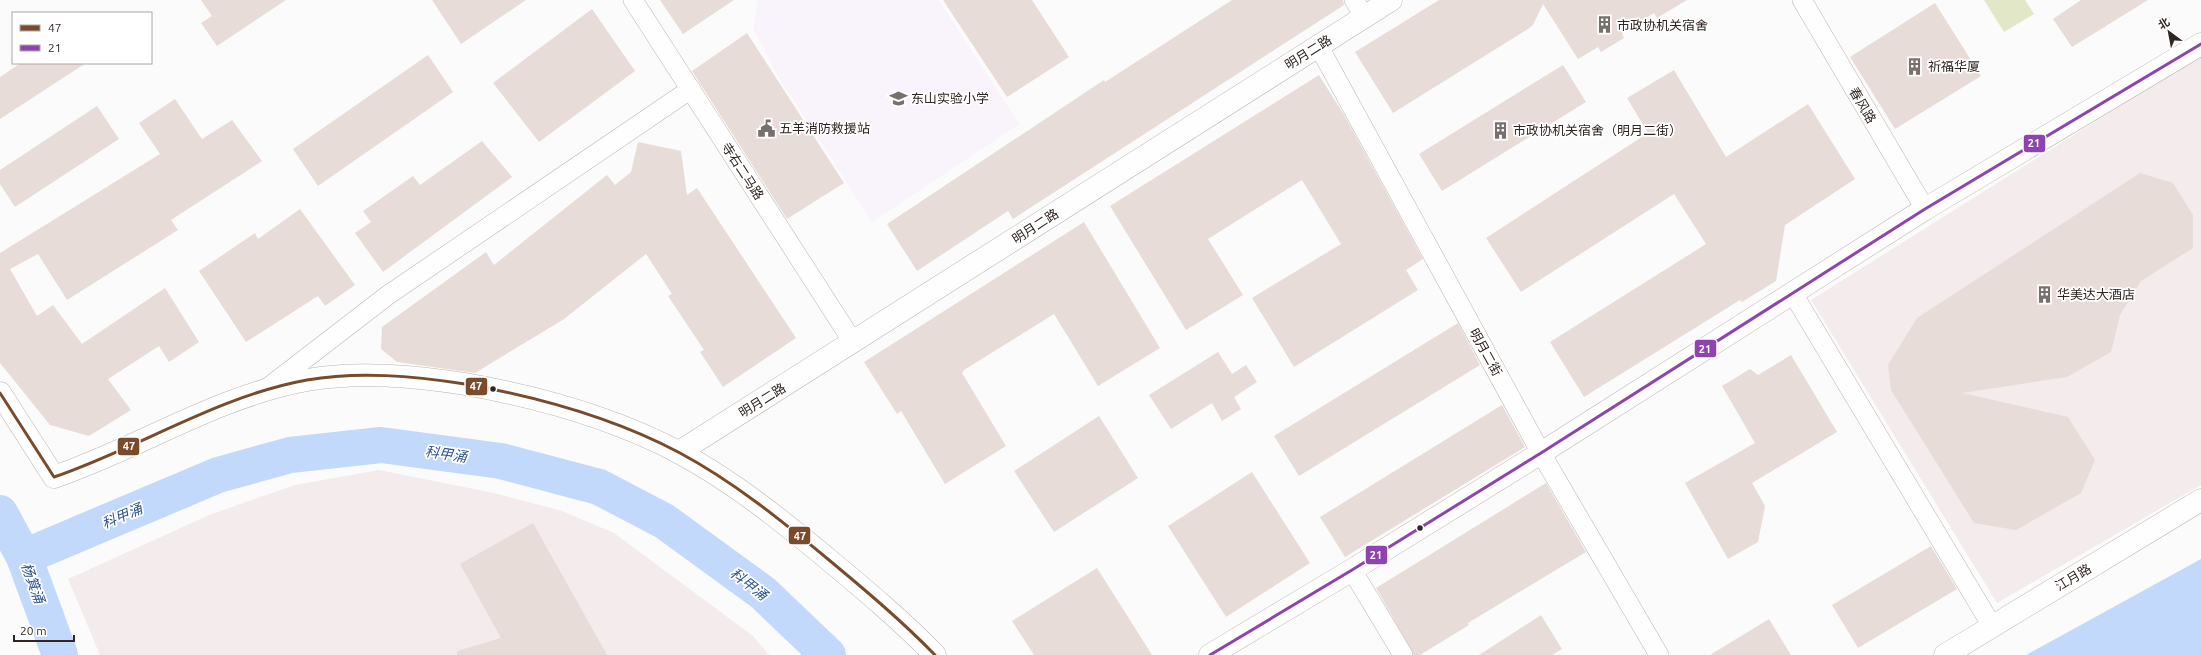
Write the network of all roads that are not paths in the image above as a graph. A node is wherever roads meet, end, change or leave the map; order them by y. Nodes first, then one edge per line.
1 (633, 0) edge
2 (1391, 0) edge
3 (1802, 0) edge
4 (1359, 8) edge
5 (2201, 44) edge
6 (1318, 45) junction
7 (691, 89) junction
8 (1924, 209) junction
9 (1792, 292) junction
10 (853, 342) junction
11 (265, 390) junction
12 (0, 393) edge
13 (679, 452) junction
14 (1541, 453) junction
15 (2201, 500) edge
16 (1352, 570) junction
17 (1992, 626) junction
18 (936, 655) edge
19 (1210, 655) edge
20 (1403, 655) edge
21 (1659, 655) edge
22 (1945, 655) edge

1 - 7 street, 寺右二马路
2 - 4 street, 明月二路
3 - 8 street, 春风路
4 - 6 street, 明月二路
5 - 8 street
6 - 10 street, 明月二路
6 - 14 street, 明月二街
7 - 10 street, 寺右二马路
7 - 11 street
8 - 9 street
9 - 14 street
9 - 17 street
10 - 13 street, 明月二路
11 - 12 street
11 - 13 street
13 - 18 street
14 - 16 street
14 - 21 street, 明月二街
15 - 17 street, 江月路
16 - 19 street
16 - 20 street
17 - 22 street, 江月路

